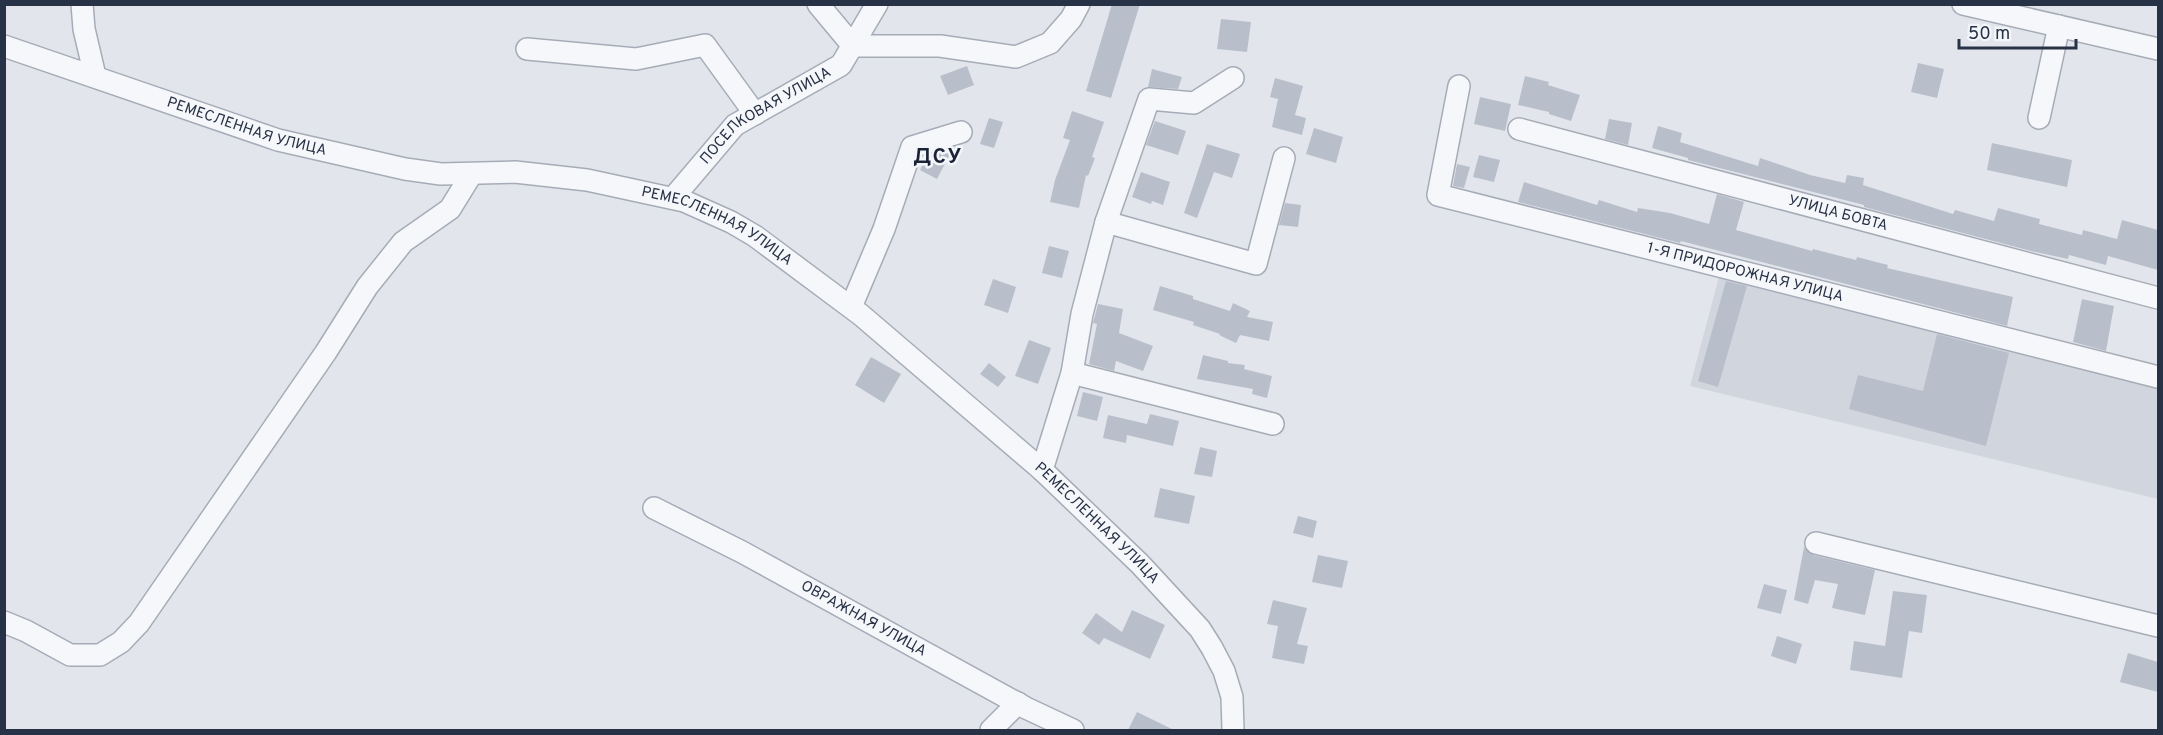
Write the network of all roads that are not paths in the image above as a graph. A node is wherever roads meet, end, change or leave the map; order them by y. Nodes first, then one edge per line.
1 (82, 4) edge
2 (818, 4) edge
3 (877, 4) edge
4 (1079, 4) edge
5 (1963, 4) edge
6 (2059, 26) junction
7 (4, 46) edge
8 (853, 46) junction
9 (526, 49) dead end
10 (2158, 49) edge
11 (95, 76) junction
12 (1233, 78) dead end
13 (1459, 86) dead end
14 (755, 114) junction
15 (2039, 118) dead end
16 (1519, 129) dead end
17 (961, 132) dead end
18 (1284, 158) dead end
19 (471, 175) junction
20 (673, 198) junction
21 (1106, 222) junction
22 (2158, 298) edge
23 (851, 307) junction
24 (1072, 373) junction
25 (2158, 377) edge
26 (1273, 424) dead end
27 (1042, 470) junction
28 (654, 508) dead end
29 (1816, 543) dead end
30 (4, 622) edge
31 (2158, 627) edge
32 (1018, 703) junction
33 (1040, 723) edge
34 (991, 730) edge
35 (1073, 730) edge
36 (1233, 730) edge

1 - 11 street
2 - 8 street
3 - 8 street, ПОСЕЛКОВАЯ УЛИЦА
4 - 8 street
5 - 6 street
6 - 10 street
6 - 15 street
7 - 11 street, РЕМЕСЛЕННАЯ УЛИЦА
8 - 14 street, ПОСЕЛКОВАЯ УЛИЦА
9 - 14 street
11 - 19 street, РЕМЕСЛЕННАЯ УЛИЦА
12 - 21 street
13 - 25 street, 1-Я ПРИДОРОЖНАЯ УЛИЦА
14 - 20 street, ПОСЕЛКОВАЯ УЛИЦА
16 - 22 street, УЛИЦА БОВТА
17 - 23 street
18 - 21 street
19 - 20 street, РЕМЕСЛЕННАЯ УЛИЦА
19 - 30 street
20 - 23 street, РЕМЕСЛЕННАЯ УЛИЦА
21 - 24 street
23 - 27 street, РЕМЕСЛЕННАЯ УЛИЦА
24 - 26 street
24 - 27 street
27 - 36 street, РЕМЕСЛЕННАЯ УЛИЦА
28 - 32 street, ОВРАЖНАЯ УЛИЦА
29 - 31 street
32 - 33 street, ОВРАЖНАЯ УЛИЦА
32 - 34 street
33 - 35 street, ОВРАЖНАЯ УЛИЦА

